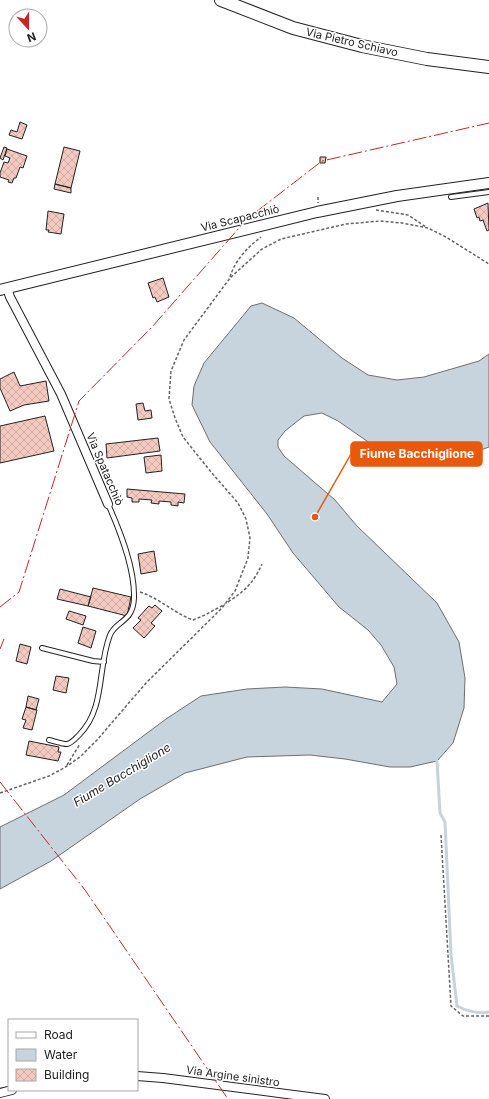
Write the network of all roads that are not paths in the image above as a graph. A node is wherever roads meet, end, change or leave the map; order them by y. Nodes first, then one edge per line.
1 (220, 0) edge
2 (489, 67) edge
3 (489, 183) edge
4 (489, 192) edge
5 (451, 197) dead end
6 (4, 289) edge
7 (108, 504) joint
8 (42, 648) dead end
9 (104, 662) junction
10 (49, 740) dead end
11 (138, 1076) edge
12 (325, 1099) edge

1 - 2 main road, Via Pietro Schiavo
3 - 6 street, Via Scapacchiò
4 - 5 lane
6 - 7 street, Via Spatacchiò
7 - 9 lane, Via Spatacchiò
8 - 9 lane
9 - 10 lane, Via Spatacchiò
11 - 12 street, Via Argine sinistro

